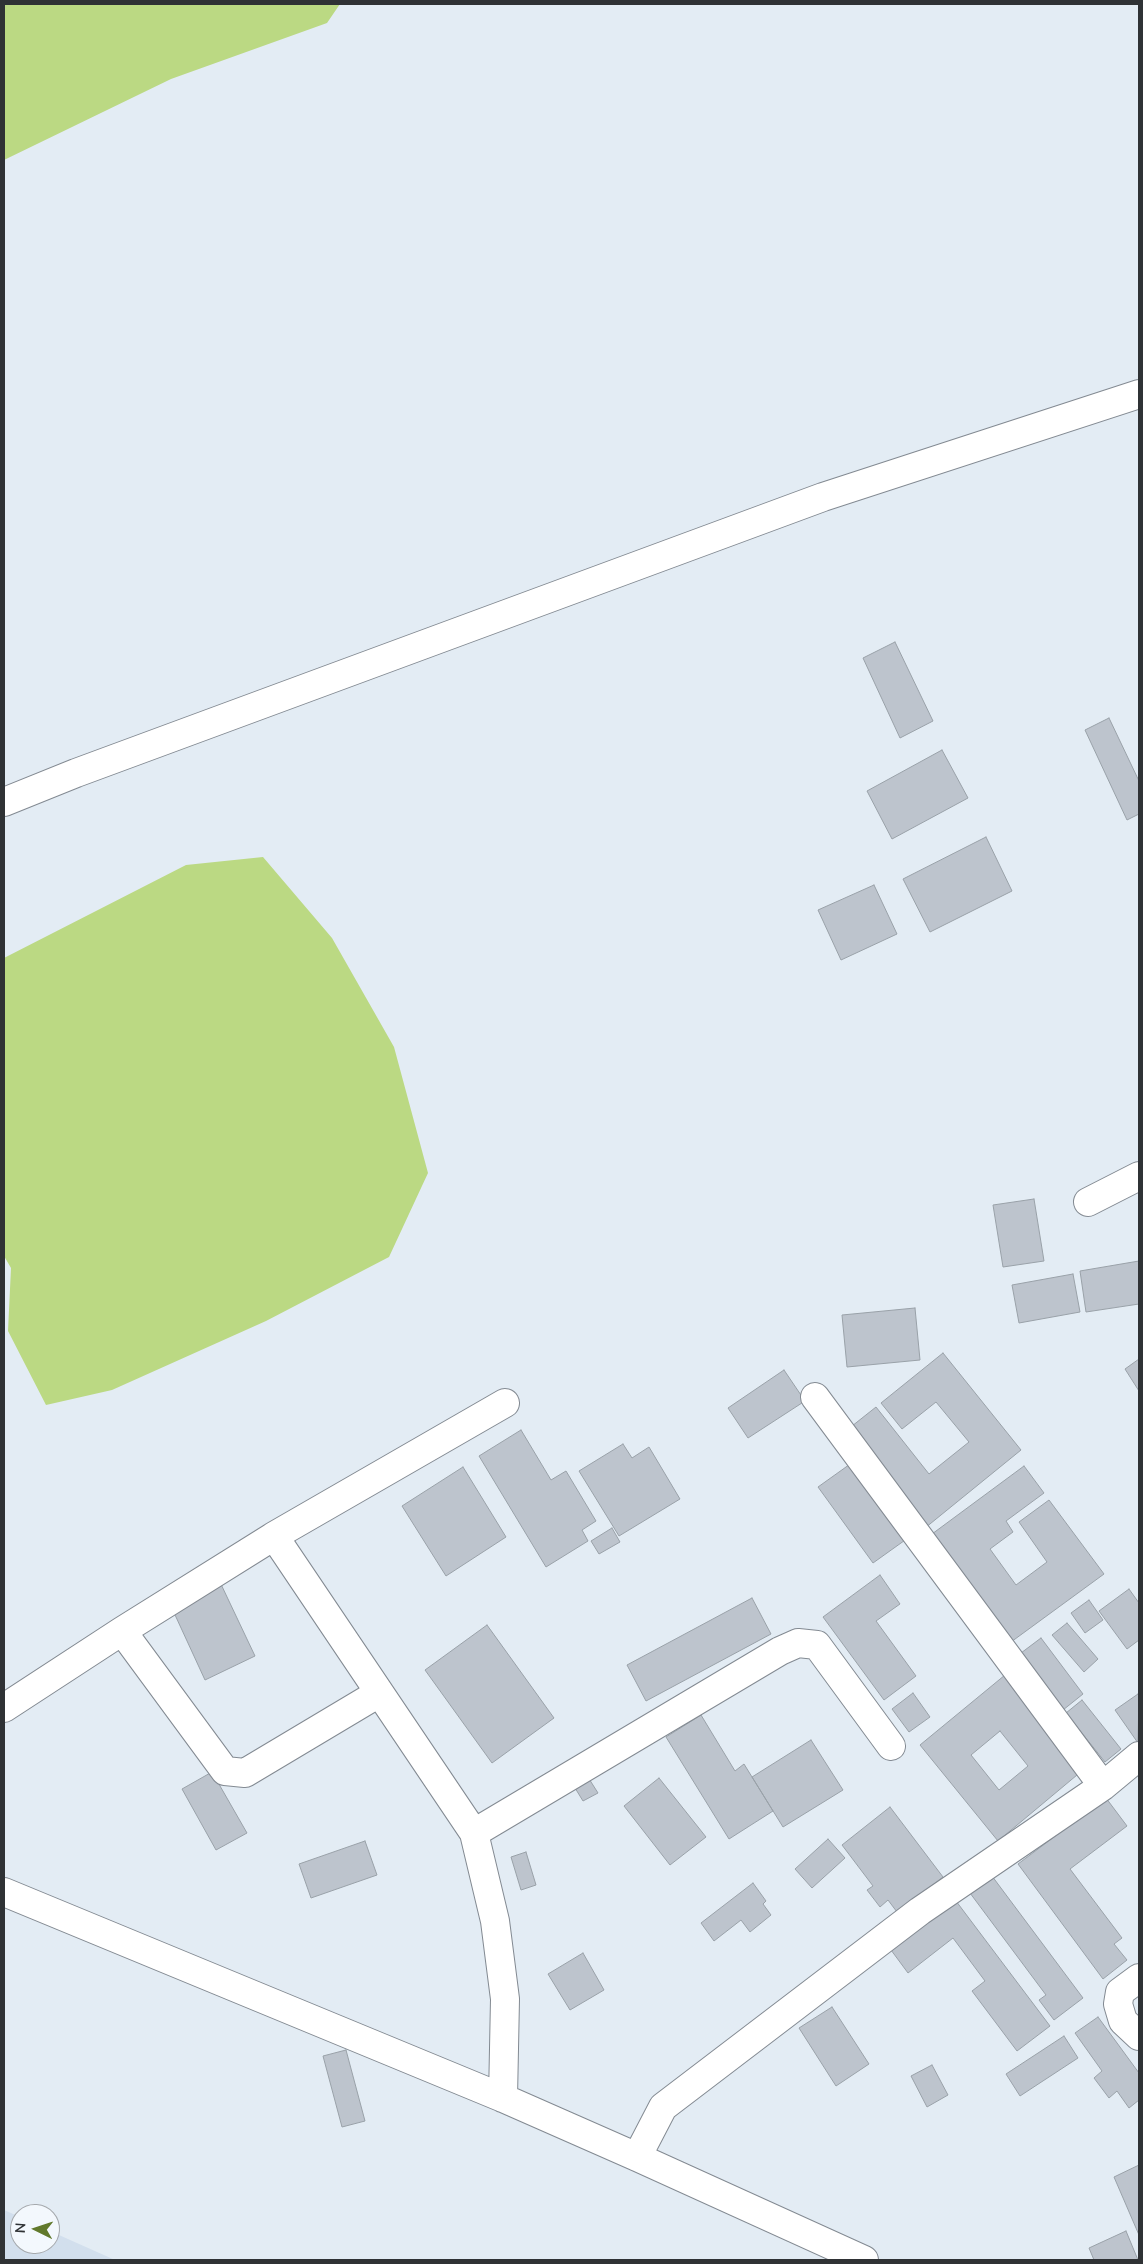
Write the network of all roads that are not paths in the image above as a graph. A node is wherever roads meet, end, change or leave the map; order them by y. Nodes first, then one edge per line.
1 (1139, 394) edge
2 (4, 802) edge
3 (1139, 1176) edge
4 (1088, 1202) dead end
5 (815, 1397) dead end
6 (505, 1403) dead end
7 (274, 1536) junction
8 (122, 1631) junction
9 (379, 1693) junction
10 (4, 1708) edge
11 (891, 1746) dead end
12 (1139, 1756) edge
13 (1103, 1786) junction
14 (474, 1833) junction
15 (4, 1892) edge
16 (1139, 1978) edge
17 (1139, 2036) edge
18 (503, 2098) junction
19 (637, 2157) junction
20 (864, 2260) edge

1 - 2 street
3 - 4 street
5 - 13 street
6 - 7 street
7 - 8 street
7 - 9 street
8 - 9 street
8 - 10 street
9 - 14 street
11 - 14 street
12 - 13 street
13 - 19 street
14 - 18 street
15 - 18 street
16 - 17 street
18 - 19 street
19 - 20 street

